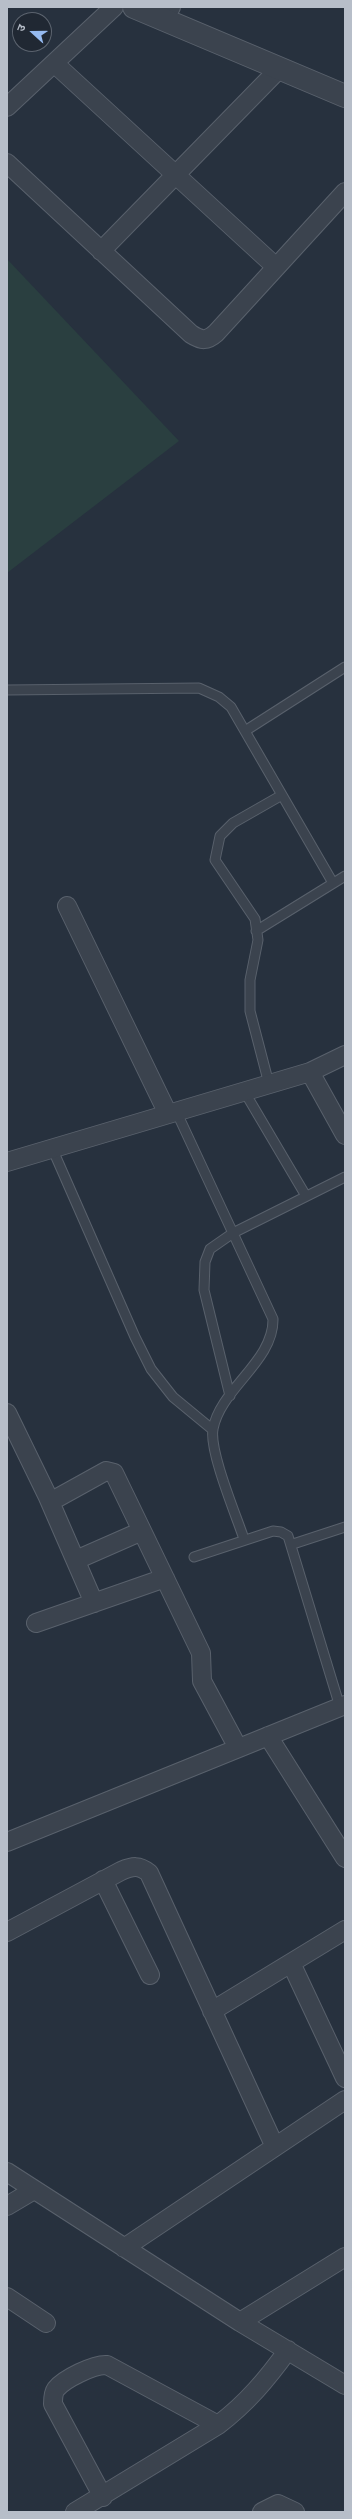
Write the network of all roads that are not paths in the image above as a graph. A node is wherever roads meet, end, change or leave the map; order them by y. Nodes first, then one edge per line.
1 (114, 7) edge
2 (134, 7) edge
3 (167, 13) edge
4 (54, 63) junction
5 (280, 68) junction
6 (345, 96) edge
7 (7, 107) edge
8 (7, 163) edge
9 (175, 174) junction
10 (345, 192) edge
11 (101, 251) junction
12 (276, 267) junction
13 (345, 667) edge
14 (7, 690) edge
15 (245, 731) junction
16 (282, 795) junction
17 (345, 876) edge
18 (333, 883) junction
19 (67, 906) dead end
20 (256, 931) junction
21 (345, 1055) edge
22 (310, 1072) junction
23 (270, 1084) junction
24 (244, 1091) junction
25 (172, 1113) junction
26 (345, 1135) edge
27 (52, 1148) junction
28 (7, 1162) edge
29 (345, 1177) edge
30 (306, 1196) junction
31 (233, 1233) junction
32 (230, 1396) junction
33 (7, 1414) edge
34 (213, 1430) junction
35 (50, 1502) junction
36 (345, 1527) edge
37 (142, 1531) junction
38 (244, 1539) junction
39 (293, 1544) junction
40 (194, 1557) dead end
41 (76, 1560) junction
42 (165, 1578) junction
43 (94, 1603) junction
44 (36, 1623) dead end
45 (342, 1706) edge
46 (268, 1736) junction
47 (238, 1748) junction
48 (7, 1842) edge
49 (345, 1858) edge
50 (103, 1880) junction
51 (345, 1930) edge
52 (7, 1932) edge
53 (291, 1963) junction
54 (150, 1975) dead end
55 (212, 2011) junction
56 (345, 2078) edge
57 (344, 2104) edge
58 (275, 2148) junction
59 (7, 2172) edge
60 (34, 2190) junction
61 (7, 2206) edge
62 (124, 2248) junction
63 (345, 2257) edge
64 (8, 2298) edge
65 (240, 2322) junction
66 (46, 2323) dead end
67 (288, 2350) junction
68 (340, 2377) edge
69 (218, 2425) junction
70 (103, 2497) junction
71 (75, 2512) edge
72 (262, 2512) edge
73 (295, 2512) edge

1 - 4 street
2 - 3 street
3 - 5 street
4 - 7 street
4 - 9 street
5 - 6 street
5 - 9 street
8 - 11 street
9 - 11 street
9 - 12 street
10 - 12 street
11 - 12 street
13 - 15 lane
14 - 15 lane
15 - 16 lane
16 - 18 lane
16 - 20 lane
17 - 18 lane
18 - 20 lane
19 - 25 street
20 - 23 lane
21 - 22 street
22 - 23 street
22 - 26 street
23 - 24 street
24 - 25 street
24 - 30 lane
25 - 27 street
25 - 31 lane
27 - 28 street
27 - 34 lane
29 - 30 lane
30 - 31 lane
31 - 32 lane
31 - 32 lane
32 - 34 lane
33 - 35 street
34 - 38 lane
35 - 37 street
35 - 41 street
36 - 39 lane
37 - 41 street
37 - 42 street
38 - 39 lane
38 - 40 lane
39 - 45 lane
41 - 43 street
42 - 43 street
42 - 47 street
43 - 44 street
45 - 46 street
46 - 47 street
46 - 49 street
47 - 48 street
50 - 52 street
50 - 54 street
50 - 55 street
51 - 53 street
53 - 55 street
53 - 56 street
55 - 58 street
57 - 58 street
58 - 62 street
59 - 60 street
60 - 61 street
60 - 62 street
62 - 65 street
63 - 65 street
64 - 66 street
65 - 67 street
67 - 68 street
67 - 69 street
69 - 70 street
69 - 70 street
70 - 71 street
72 - 73 street

